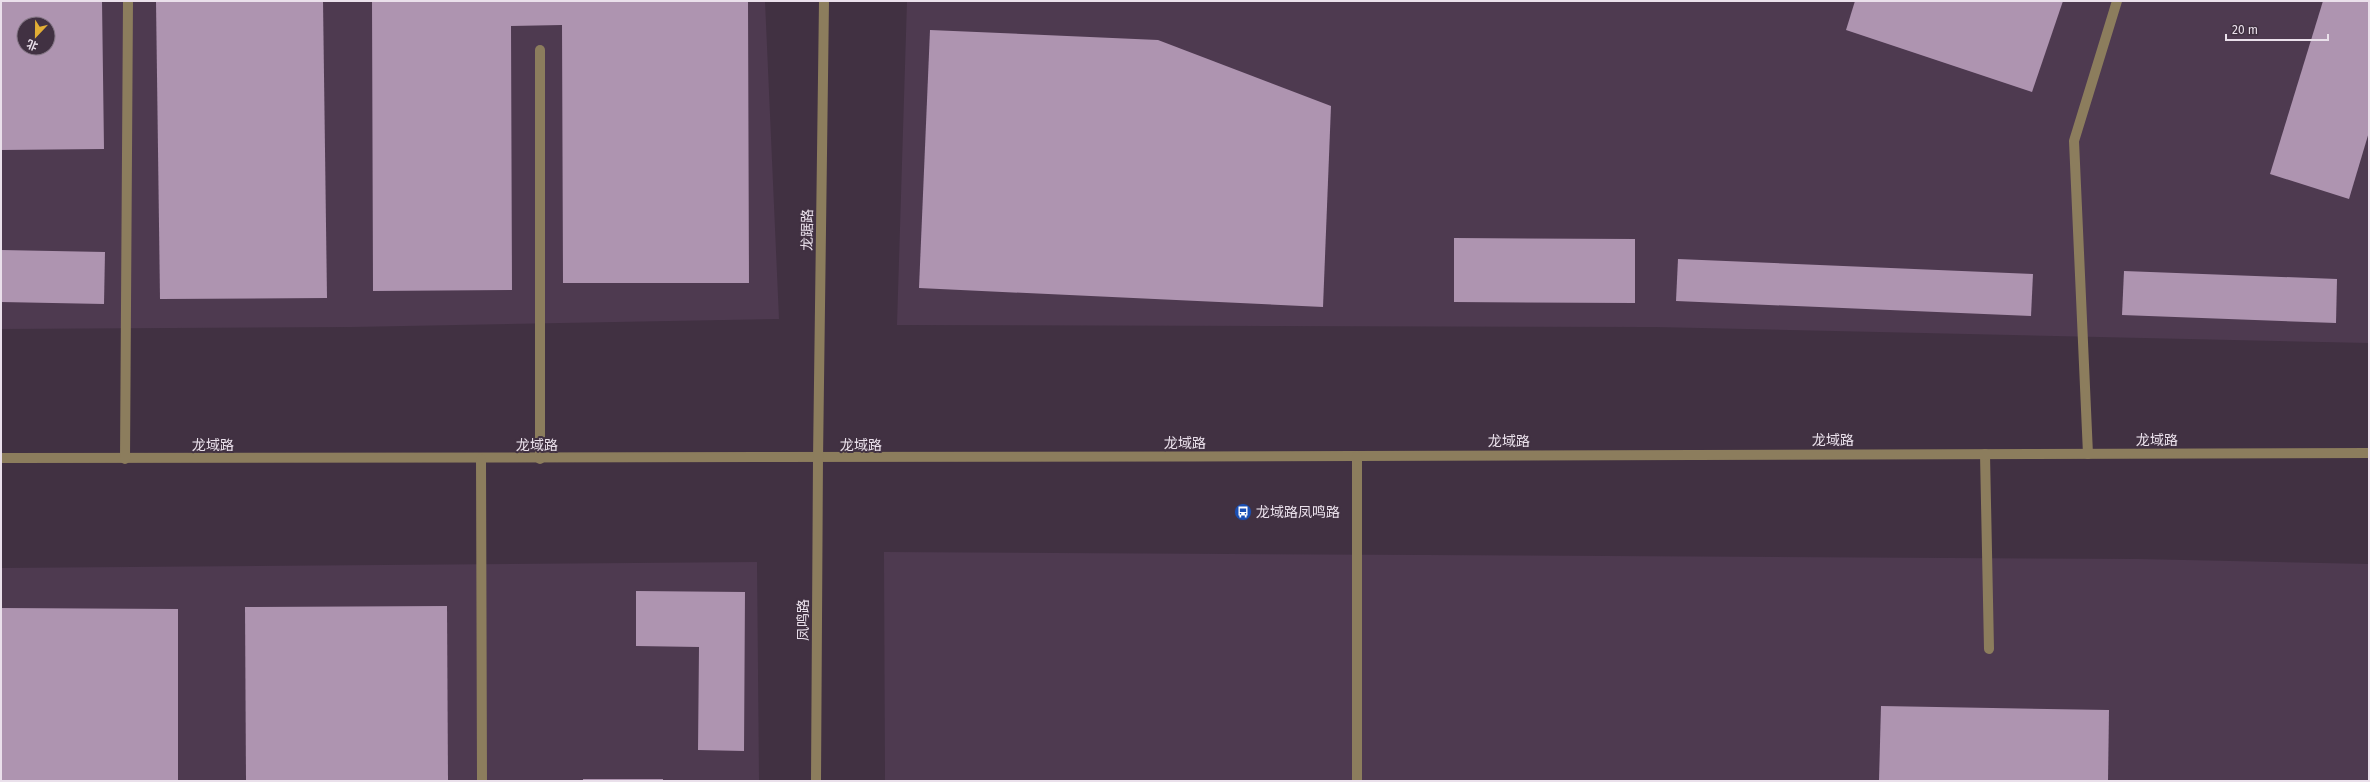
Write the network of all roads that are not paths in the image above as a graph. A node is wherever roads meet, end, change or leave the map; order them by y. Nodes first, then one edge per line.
1 (128, 1) edge
2 (824, 1) edge
3 (2117, 1) edge
4 (540, 50) dead end
5 (1985, 454) junction
6 (2088, 454) junction
7 (2369, 454) edge
8 (1357, 456) junction
9 (1, 458) edge
10 (125, 459) junction
11 (481, 459) junction
12 (540, 459) junction
13 (818, 459) junction
14 (1989, 649) dead end
15 (482, 781) edge
16 (816, 781) edge
17 (1357, 781) edge

1 - 10 street
2 - 13 street, 龙踞路
3 - 6 street
4 - 12 street
5 - 6 street, 龙域路
5 - 8 street, 龙域路
5 - 14 street
6 - 7 street, 龙域路
8 - 13 street, 龙域路
8 - 17 street
9 - 10 street, 龙域路
10 - 11 street, 龙域路
11 - 12 street, 龙域路
11 - 15 street
12 - 13 street, 龙域路
13 - 16 street, 凤鸣路

